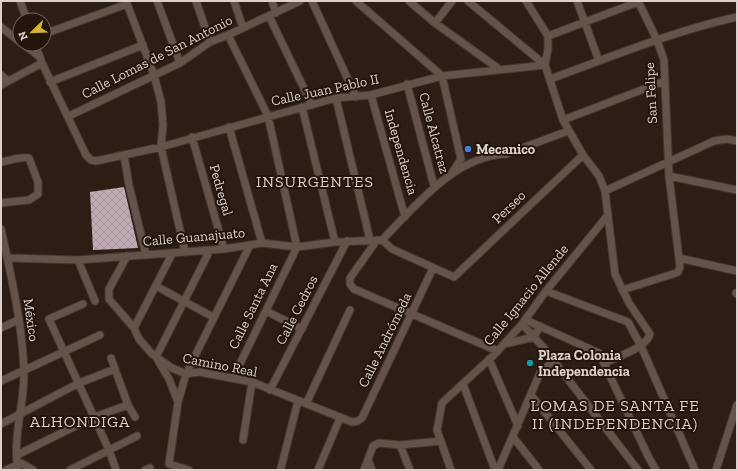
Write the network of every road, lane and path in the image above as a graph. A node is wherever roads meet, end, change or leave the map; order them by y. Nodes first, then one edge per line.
1 (20, 1) edge
2 (157, 1) edge
3 (196, 1) edge
4 (234, 1) edge
5 (272, 1) edge
6 (300, 1) edge
7 (312, 1) edge
8 (356, 1) edge
9 (409, 1) edge
10 (452, 1) edge
11 (468, 1) edge
12 (526, 1) edge
13 (577, 1) edge
14 (638, 2) edge
15 (127, 3) edge
16 (23, 12) edge
17 (273, 15) junction
18 (737, 17) edge
19 (584, 22) junction
20 (435, 23) junction
21 (1, 27) edge
22 (243, 28) junction
23 (52, 31) edge
24 (228, 35) junction
25 (12, 36) edge
26 (548, 36) junction
27 (657, 40) junction
28 (210, 42) junction
29 (143, 46) junction
30 (32, 52) edge
31 (38, 52) edge
32 (41, 60) junction
33 (599, 61) junction
34 (180, 63) junction
35 (545, 65) junction
36 (500, 69) junction
37 (1, 75) edge
38 (154, 75) junction
39 (442, 76) junction
40 (550, 79) junction
41 (8, 81) junction
42 (665, 81) junction
43 (50, 82) junction
44 (407, 84) junction
45 (1, 85) edge
46 (371, 95) junction
47 (356, 97) junction
48 (336, 98) junction
49 (312, 105) junction
50 (302, 108) junction
51 (68, 116) junction
52 (268, 116) junction
53 (563, 120) junction
54 (229, 127) junction
55 (568, 131) junction
56 (192, 137) junction
57 (737, 141) edge
58 (161, 147) junction
59 (583, 154) junction
60 (124, 156) junction
61 (461, 159) junction
62 (479, 160) junction
63 (1, 162) edge
64 (668, 163) junction
65 (452, 174) junction
66 (669, 176) junction
67 (434, 186) junction
68 (737, 190) edge
69 (605, 191) junction
70 (1, 203) edge
71 (608, 215) junction
72 (405, 217) junction
73 (1, 229) edge
74 (376, 240) junction
75 (347, 241) junction
76 (335, 242) junction
77 (262, 243) junction
78 (250, 245) junction
79 (297, 247) junction
80 (224, 249) junction
81 (210, 250) junction
82 (185, 252) junction
83 (172, 254) junction
84 (146, 255) junction
85 (127, 256) junction
86 (8, 258) junction
87 (679, 258) junction
88 (78, 260) junction
89 (433, 268) junction
90 (737, 271) edge
91 (156, 286) junction
92 (622, 290) junction
93 (546, 291) junction
94 (95, 301) dead end
95 (185, 302) junction
96 (83, 304) dead end
97 (350, 310) dead end
98 (266, 311) junction
99 (412, 314) junction
100 (213, 317) junction
101 (18, 320) junction
102 (524, 322) junction
103 (540, 326) junction
104 (1, 328) edge
105 (134, 328) junction
106 (302, 329) junction
107 (100, 335) dead end
108 (534, 337) junction
109 (504, 344) junction
110 (641, 346) junction
111 (498, 350) junction
112 (63, 352) junction
113 (156, 357) junction
114 (111, 358) dead end
115 (489, 359) junction
116 (553, 361) junction
117 (604, 363) junction
118 (115, 369) junction
119 (24, 371) junction
120 (186, 374) junction
121 (233, 378) junction
122 (1, 381) edge
123 (252, 382) junction
124 (79, 383) junction
125 (462, 384) junction
126 (270, 390) junction
127 (531, 395) junction
128 (298, 401) junction
129 (178, 402) junction
130 (306, 404) junction
131 (128, 405) junction
132 (737, 405) edge
133 (19, 414) junction
134 (94, 417) junction
135 (135, 417) dead end
136 (340, 418) junction
137 (358, 421) joint
138 (1, 424) edge
139 (518, 426) junction
140 (137, 436) dead end
141 (513, 437) junction
142 (243, 440) dead end
143 (441, 441) junction
144 (400, 445) junction
145 (109, 450) junction
146 (17, 454) junction
147 (368, 460) junction
148 (18, 467) edge
149 (282, 469) edge
150 (6, 470) edge
151 (33, 470) edge
152 (70, 470) edge
153 (116, 470) edge
154 (188, 470) edge
155 (318, 470) edge
156 (364, 470) edge
157 (372, 470) edge
158 (410, 470) edge
159 (451, 470) edge
160 (497, 470) edge
161 (539, 470) edge
162 (591, 470) edge
163 (638, 470) edge
164 (656, 470) edge
165 (695, 470) edge
166 (716, 470) edge

1 - 16 street
2 - 34 street
3 - 28 street
4 - 22 street
5 - 17 street
6 - 17 street, Calle Lomas de San Antonio
7 - 47 street
8 - 39 street
9 - 20 street
10 - 20 street
11 - 35 street
12 - 26 street
13 - 19 street
14 - 19 street
14 - 27 street, San Felipe
15 - 23 street
15 - 29 street
17 - 22 street, Calle Lomas de San Antonio
17 - 49 street
18 - 27 street
19 - 26 street
19 - 33 street
20 - 36 street
21 - 25 street
22 - 24 street, Calle Lomas de San Antonio
24 - 28 street, Calle Lomas de San Antonio
24 - 52 street
26 - 35 street
27 - 33 street
27 - 42 street, San Felipe
28 - 34 street, Calle Lomas de San Antonio
29 - 38 street
29 - 43 street
30 - 32 street
31 - 32 street
32 - 41 street
32 - 43 street
33 - 40 street
34 - 38 street, Calle Lomas de San Antonio
35 - 36 street, Calle Juan Pablo II
35 - 40 street
36 - 39 street, Calle Juan Pablo II
37 - 41 street
38 - 51 street, Calle Lomas de San Antonio
38 - 58 street
39 - 44 street, Calle Juan Pablo II
39 - 61 street
40 - 53 street
41 - 45 street
42 - 53 street
42 - 64 street, San Felipe
43 - 51 street
44 - 46 street, Calle Juan Pablo II
44 - 67 street, Calle Alcatraz
46 - 47 street, Calle Juan Pablo II
46 - 72 street, Independencia
47 - 48 street, Calle Juan Pablo II
48 - 49 street, Calle Juan Pablo II
48 - 74 street
49 - 50 street, Calle Juan Pablo II
50 - 52 street, Calle Juan Pablo II
50 - 76 street
51 - 60 street, Calle Juan Pablo II
52 - 54 street, Calle Juan Pablo II
52 - 79 street
53 - 55 street
54 - 56 street, Calle Juan Pablo II
54 - 77 street
55 - 59 street
55 - 62 street
56 - 58 street, Calle Juan Pablo II
56 - 80 street, Pedregal
57 - 64 street
58 - 60 street, Calle Juan Pablo II
58 - 82 street
59 - 69 street
59 - 89 street, Perseo
60 - 84 street
61 - 62 street
61 - 65 street
62 - 65 street
63 - 70 street
64 - 66 street, San Felipe
64 - 69 street
65 - 67 street
66 - 68 street
66 - 87 street, San Felipe
67 - 72 street, Calle Alcatraz
69 - 71 street
71 - 92 street
71 - 93 street, Calle Ignacio Allende
72 - 74 street, Calle Alcatraz
73 - 86 street, México
74 - 75 street, Calle Guanajuato
74 - 89 street
74 - 99 street, Calle Alcatraz
75 - 76 street, Calle Guanajuato
75 - 106 street, Calle Cedros
76 - 79 street, Calle Guanajuato
77 - 78 street, Calle Guanajuato
77 - 79 street, Calle Guanajuato
78 - 80 street, Calle Guanajuato
78 - 100 street
79 - 98 street, Calle Santa Ana
80 - 81 street, Calle Guanajuato
81 - 82 street, Calle Guanajuato
81 - 95 street
82 - 83 street, Calle Guanajuato
83 - 84 street, Calle Guanajuato
83 - 91 street
84 - 85 street, Calle Guanajuato
85 - 88 street, Calle Guanajuato
85 - 105 street, Camino Real
86 - 88 street, Calle Guanajuato
86 - 101 street, México
87 - 90 street
87 - 92 street
88 - 94 street
89 - 99 street, Calle Andrómeda
91 - 95 street
91 - 105 street
92 - 110 street
93 - 102 street, Calle Ignacio Allende
93 - 110 street
95 - 100 street
95 - 113 street
96 - 112 street
97 - 130 street
98 - 106 street
98 - 121 street, Calle Santa Ana
99 - 111 street
99 - 137 street, Calle Andrómeda
100 - 120 street
101 - 104 street
101 - 119 street, México
102 - 103 street
102 - 108 street
102 - 109 street, Calle Ignacio Allende
103 - 108 street
103 - 117 street
105 - 113 street, Camino Real
106 - 126 street, Calle Cedros
107 - 112 street
108 - 109 street
108 - 116 street
109 - 111 street, Calle Ignacio Allende
110 - 117 street
110 - 165 street
111 - 115 street, Calle Ignacio Allende
112 - 119 street
112 - 124 street
113 - 120 street, Camino Real
113 - 129 street
114 - 118 street
115 - 125 street, Calle Ignacio Allende
115 - 139 street
116 - 127 street
116 - 163 street
117 - 164 street
118 - 124 street
118 - 131 street
119 - 122 street
119 - 133 street, México
120 - 121 street, Camino Real
120 - 129 street
121 - 123 street, Camino Real
123 - 126 street, Camino Real
123 - 142 street
124 - 133 street
124 - 134 street
125 - 143 street, Calle Ignacio Allende
125 - 160 street
126 - 128 street, Camino Real
127 - 139 street
127 - 162 street
128 - 130 street, Camino Real
128 - 149 street
129 - 154 street
130 - 136 street, Camino Real
131 - 134 street
131 - 135 street
132 - 166 street
133 - 138 street
133 - 146 street, México
134 - 145 street
134 - 146 street
136 - 137 street, Camino Real
136 - 155 street
139 - 141 street
140 - 145 street
141 - 160 street
141 - 161 street
143 - 144 street
143 - 159 street
144 - 147 street
144 - 158 street
145 - 152 street
145 - 153 street
146 - 148 street, México
147 - 156 street
147 - 157 street
148 - 150 street
148 - 151 street

